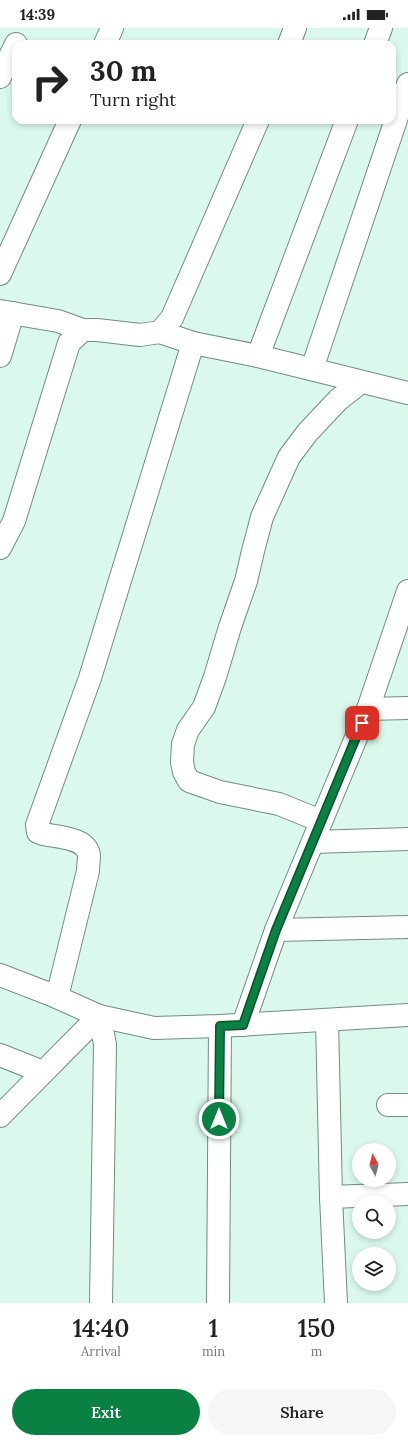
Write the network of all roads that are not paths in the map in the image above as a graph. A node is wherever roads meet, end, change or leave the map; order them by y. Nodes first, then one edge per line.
1 (24, 28) edge
2 (112, 28) edge
3 (295, 28) edge
4 (381, 28) edge
5 (18, 40) edge
6 (107, 40) edge
7 (290, 40) edge
8 (376, 40) edge
9 (12, 52) edge
10 (0, 77) edge
11 (408, 84) edge
12 (396, 120) edge
13 (68, 124) edge
14 (256, 124) edge
15 (345, 124) edge
16 (395, 124) edge
17 (0, 274) edge
18 (6, 312) edge
19 (83, 330) junction
20 (160, 332) junction
21 (193, 343) junction
22 (0, 356) edge
23 (258, 356) junction
24 (312, 369) junction
25 (362, 382) junction
26 (408, 392) edge
27 (0, 548) edge
28 (406, 604) edge
29 (408, 708) edge
30 (368, 709) junction
31 (321, 821) junction
32 (408, 839) edge
33 (313, 842) junction
34 (408, 927) edge
35 (276, 930) junction
36 (0, 975) edge
37 (57, 997) junction
38 (408, 1015) edge
39 (99, 1016) junction
40 (327, 1020) junction
41 (243, 1025) junction
42 (220, 1026) junction
43 (0, 1055) edge
44 (43, 1072) junction
45 (0, 1116) edge
46 (408, 1194) edge
47 (331, 1197) junction
48 (101, 1303) edge
49 (218, 1303) edge
50 (336, 1303) edge

1 - 5 street
2 - 6 street
3 - 7 street
4 - 8 street
9 - 10 street
11 - 12 street
13 - 17 street
14 - 20 street
15 - 23 street
16 - 24 street
18 - 19 street
18 - 22 street
19 - 20 street
19 - 27 street
20 - 21 street
21 - 23 street
21 - 37 street
23 - 24 street
24 - 25 street
25 - 26 street
25 - 31 street
28 - 30 street
29 - 30 street
30 - 31 street
31 - 33 street
32 - 33 street
33 - 35 street
34 - 35 street
35 - 41 street
36 - 37 street
37 - 39 street
38 - 40 street
39 - 42 street
39 - 44 street
39 - 48 street
40 - 41 street
40 - 47 street
41 - 42 street
42 - 49 street
43 - 44 street
44 - 45 street
46 - 47 street
47 - 50 street

